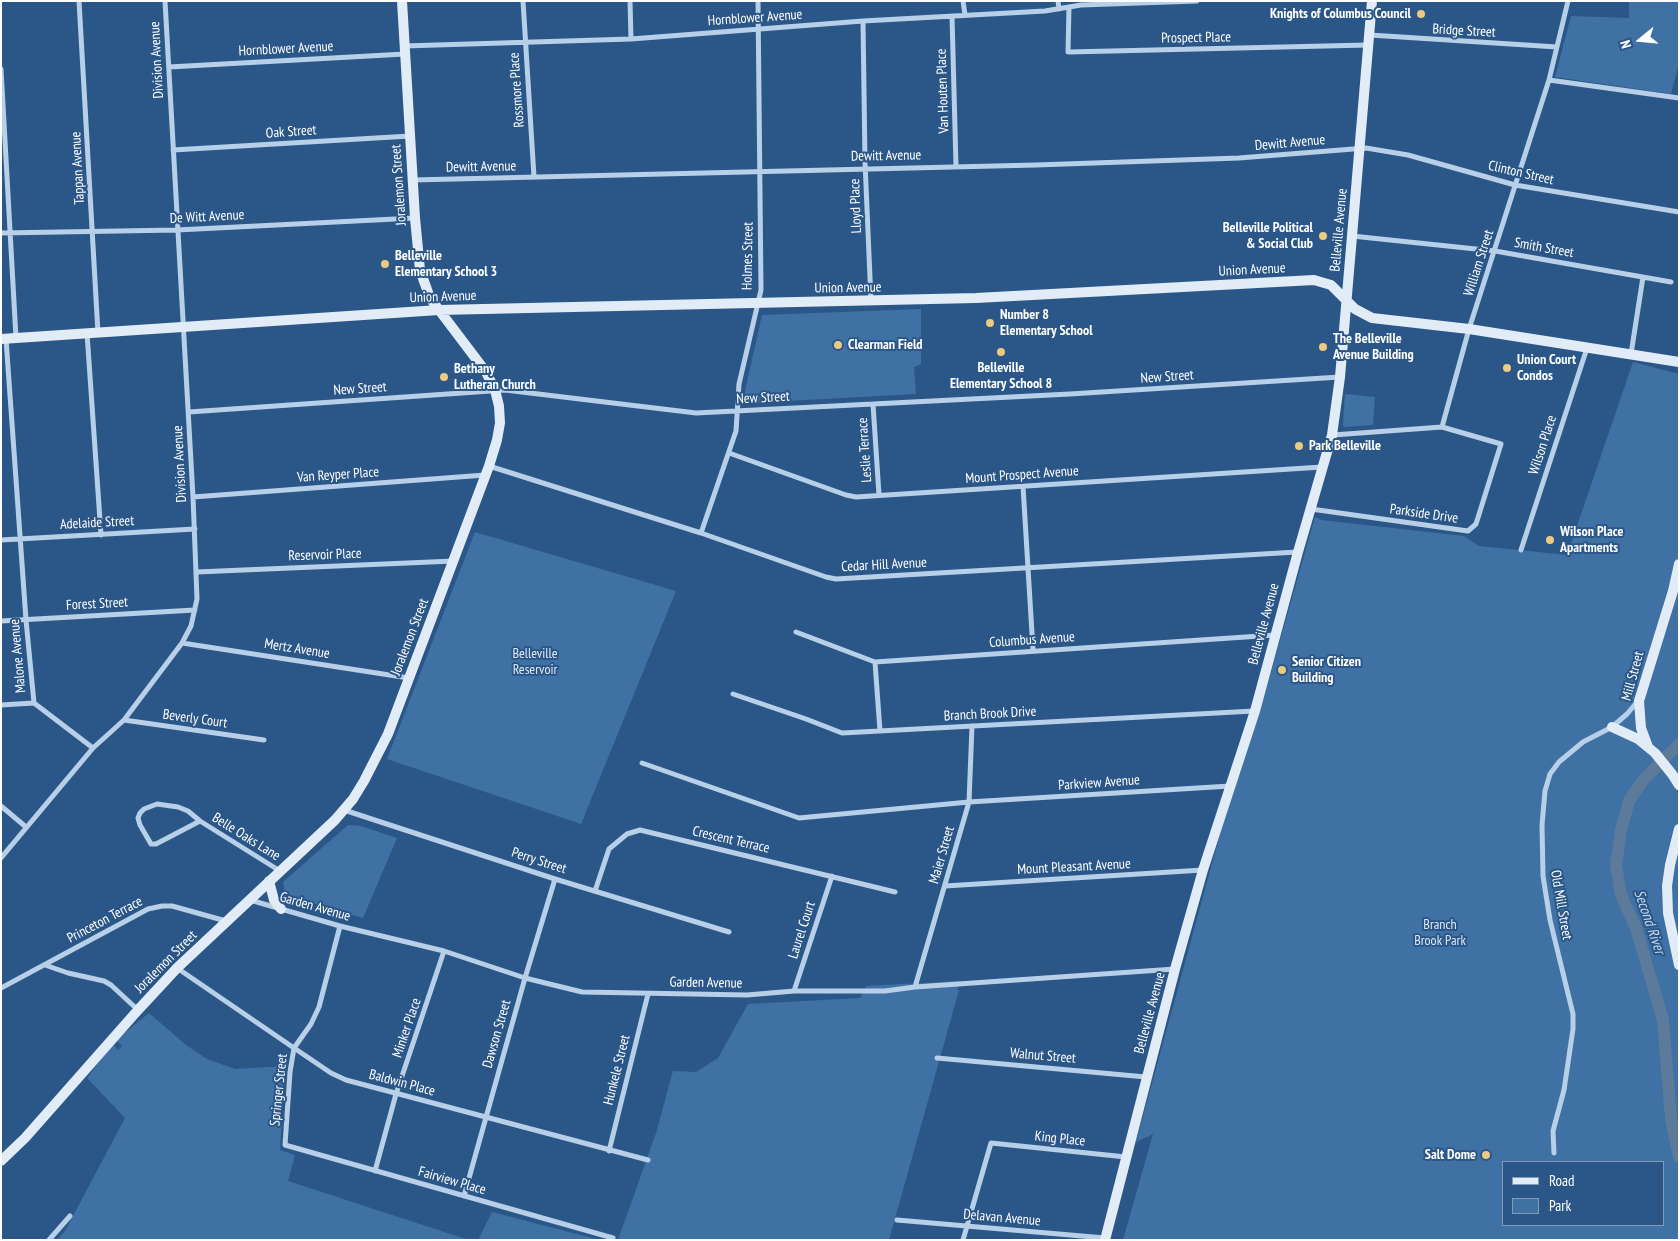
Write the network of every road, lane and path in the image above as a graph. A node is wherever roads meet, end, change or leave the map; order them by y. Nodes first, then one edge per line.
1 (79, 1) edge
2 (165, 1) edge
3 (402, 1) edge
4 (523, 1) edge
5 (630, 1) edge
6 (758, 1) edge
7 (963, 1) edge
8 (1058, 1) edge
9 (1197, 1) edge
10 (1372, 1) edge
11 (1568, 1) edge
12 (1069, 7) junction
13 (1059, 9) junction
14 (965, 15) junction
15 (952, 16) junction
16 (863, 21) junction
17 (758, 30) junction
18 (631, 39) junction
19 (1369, 40) junction
20 (526, 42) junction
21 (1557, 47) junction
22 (405, 50) junction
23 (168, 67) junction
24 (1, 69) edge
25 (1549, 80) junction
26 (1679, 98) edge
27 (410, 136) junction
28 (1360, 148) junction
29 (173, 150) junction
30 (956, 166) junction
31 (866, 168) junction
32 (760, 170) junction
33 (534, 177) junction
34 (412, 180) junction
35 (1515, 185) junction
36 (1679, 212) edge
37 (415, 218) junction
38 (177, 230) junction
39 (93, 231) junction
40 (1, 232) edge
41 (10, 232) junction
42 (1352, 236) junction
43 (1495, 251) junction
44 (1643, 277) junction
45 (1671, 282) dead end
46 (871, 301) junction
47 (1346, 301) junction
48 (758, 304) junction
49 (439, 310) junction
50 (182, 328) junction
51 (1469, 329) junction
52 (98, 333) junction
53 (87, 334) junction
54 (8, 339) edge
55 (1587, 347) junction
56 (1631, 354) junction
57 (1679, 362) edge
58 (1340, 377) junction
59 (495, 390) junction
60 (873, 404) junction
61 (738, 411) junction
62 (189, 412) junction
63 (1442, 427) junction
64 (1332, 435) junction
65 (729, 453) junction
66 (1323, 467) junction
67 (487, 470) junction
68 (1023, 486) junction
69 (879, 495) junction
70 (193, 497) junction
71 (1311, 509) junction
72 (195, 529) junction
73 (702, 533) junction
74 (101, 535) junction
75 (21, 539) junction
76 (1, 540) edge
77 (1521, 550) dead end
78 (1298, 552) junction
79 (454, 561) junction
80 (1679, 564) edge
81 (1028, 568) junction
82 (197, 572) junction
83 (195, 610) junction
84 (26, 620) junction
85 (1, 621) edge
86 (796, 632) dead end
87 (1276, 635) junction
88 (182, 643) junction
89 (1033, 650) junction
90 (875, 662) junction
91 (409, 678) junction
92 (733, 694) dead end
93 (1638, 700) junction
94 (34, 703) junction
95 (1, 705) edge
96 (1255, 711) junction
97 (124, 720) junction
98 (972, 726) junction
99 (1612, 727) junction
100 (880, 731) junction
101 (264, 740) dead end
102 (1648, 747) junction
103 (93, 748) junction
104 (642, 763) dead end
105 (1679, 785) edge
106 (1230, 786) junction
107 (969, 802) junction
108 (1, 806) edge
109 (343, 810) junction
110 (200, 821) junction
111 (26, 827) junction
112 (1679, 829) edge
113 (1, 858) edge
114 (1203, 870) junction
115 (280, 871) junction
116 (832, 876) junction
117 (555, 878) junction
118 (269, 881) junction
119 (945, 886) junction
120 (595, 891) junction
121 (895, 892) dead end
122 (249, 900) junction
123 (281, 909) junction
124 (227, 921) junction
125 (340, 926) junction
126 (729, 932) dead end
127 (444, 951) junction
128 (45, 965) junction
129 (1679, 965) edge
130 (177, 968) junction
131 (1175, 969) junction
132 (525, 978) junction
133 (915, 987) junction
134 (1, 988) edge
135 (794, 991) junction
136 (648, 994) junction
137 (138, 1010) junction
138 (294, 1048) junction
139 (937, 1058) dead end
140 (1147, 1077) junction
141 (396, 1094) junction
142 (485, 1118) junction
143 (285, 1145) joint
144 (609, 1151) junction
145 (1554, 1154) dead end
146 (1126, 1157) junction
147 (648, 1160) dead end
148 (1, 1161) edge
149 (375, 1170) junction
150 (464, 1196) junction
151 (70, 1216) dead end
152 (897, 1220) dead end
153 (967, 1226) junction
154 (613, 1238) dead end
155 (1105, 1239) edge
156 (49, 1240) edge
157 (963, 1240) edge

1 - 39 street, Tappan Avenue
2 - 23 street, Division Avenue
3 - 22 street, Joralemon Street
4 - 20 street, Rossmore Place
5 - 18 street
6 - 17 street, Holmes Street
7 - 14 street
8 - 13 street
9 - 12 street, Hornblower Avenue
10 - 19 street, Belleville Avenue
11 - 21 street, William Street
12 - 13 street, Hornblower Avenue
12 - 19 street, Prospect Place
13 - 14 street, Hornblower Avenue
14 - 15 street, Hornblower Avenue
15 - 16 street, Hornblower Avenue
15 - 30 street, Van Houten Place
16 - 17 street, Hornblower Avenue
16 - 31 street, Lloyd Place
17 - 18 street, Hornblower Avenue
17 - 32 street, Holmes Street
18 - 20 street, Hornblower Avenue
19 - 21 street, Bridge Street
19 - 28 street, Belleville Avenue
20 - 22 street, Hornblower Avenue
20 - 33 street, Rossmore Place
21 - 25 street, William Street
22 - 23 street, Hornblower Avenue
22 - 27 street, Joralemon Street
23 - 29 street, Division Avenue
24 - 41 street, Malone Avenue
25 - 26 street
25 - 35 street, William Street
27 - 29 street, Oak Street
27 - 34 street, Joralemon Street
28 - 30 street, Dewitt Avenue
28 - 35 street, Clinton Street
28 - 42 street, Belleville Avenue
29 - 38 street, Division Avenue
30 - 31 street, Dewitt Avenue
31 - 32 street, Dewitt Avenue
31 - 46 street, Lloyd Place
32 - 33 street, Dewitt Avenue
32 - 48 street, Holmes Street
33 - 34 street, Dewitt Avenue
34 - 37 street, Joralemon Street
35 - 36 street, Clinton Street
35 - 43 street, William Street
37 - 38 street, De Witt Avenue
37 - 49 street, Joralemon Street
38 - 39 street, De Witt Avenue
38 - 50 street, Division Avenue
39 - 41 street, De Witt Avenue
39 - 52 street, Tappan Avenue
40 - 41 street, De Witt Avenue
41 - 54 street, Malone Avenue
42 - 43 street, Smith Street
42 - 47 street, Belleville Avenue
43 - 44 street, Smith Street
43 - 51 street, William Street
44 - 45 street, Smith Street
44 - 56 street
46 - 47 street, Union Avenue
46 - 48 street, Union Avenue
47 - 51 street, Union Avenue
47 - 58 street, Belleville Avenue
48 - 49 street, Union Avenue
48 - 61 street, Holmes Street
49 - 50 street, Union Avenue
49 - 59 street, Joralemon Street
50 - 52 street, Union Avenue
50 - 62 street, Division Avenue
51 - 55 street, Union Avenue
51 - 63 street, William Street
52 - 53 street, Union Avenue
53 - 54 street, Union Avenue
53 - 74 street
54 - 75 street, Malone Avenue
55 - 56 street, Union Avenue
55 - 77 street, Wilson Place
56 - 57 street, Union Avenue
58 - 60 street, New Street
58 - 64 street, Belleville Avenue
59 - 61 street, New Street
59 - 62 street, New Street
59 - 67 street, Joralemon Street
60 - 61 street, New Street
60 - 69 street, Leslie Terrace
61 - 65 street, Holmes Street
62 - 70 street, Division Avenue
63 - 64 street
63 - 71 street, Parkside Drive
64 - 66 street, Belleville Avenue
65 - 69 street, Mount Prospect Avenue
65 - 73 street, Holmes Street
66 - 68 street, Mount Prospect Avenue
66 - 71 street, Belleville Avenue
67 - 70 street, Van Reyper Place
67 - 73 street, Cedar Hill Avenue
67 - 79 street, Joralemon Street
68 - 69 street, Mount Prospect Avenue
68 - 81 street
70 - 72 street, Division Avenue
71 - 78 street, Belleville Avenue
72 - 74 street, Adelaide Street
72 - 82 street, Division Avenue
73 - 81 street, Cedar Hill Avenue
74 - 75 street, Adelaide Street
75 - 76 street, Adelaide Street
75 - 84 street, Malone Avenue
78 - 81 street, Cedar Hill Avenue
78 - 87 street, Belleville Avenue
79 - 82 street, Reservoir Place
79 - 91 street, Joralemon Street
80 - 93 street, Mill Street
81 - 89 street
82 - 83 street, Division Avenue
83 - 84 street, Forest Street
83 - 88 street, Division Avenue
84 - 85 street, Forest Street
84 - 94 street, Malone Avenue
86 - 90 street, Columbus Avenue
87 - 89 street, Columbus Avenue
87 - 96 street, Belleville Avenue
88 - 91 street, Mertz Avenue
88 - 97 street, Division Avenue
89 - 90 street, Columbus Avenue
90 - 100 street
91 - 109 street, Joralemon Street
92 - 100 street, Branch Brook Drive
93 - 99 street, Old Mill Street
93 - 102 street, Mill Street
94 - 95 street
94 - 103 street
96 - 98 street, Branch Brook Drive
96 - 106 street, Belleville Avenue
97 - 101 street, Beverly Court
97 - 103 street, Division Avenue
98 - 100 street, Branch Brook Drive
98 - 107 street, Maier Street
99 - 102 street
99 - 145 street, Old Mill Street
102 - 105 street, Mill Street
103 - 111 street, Division Avenue
104 - 107 street, Parkview Avenue
106 - 107 street, Parkview Avenue
106 - 114 street, Belleville Avenue
107 - 119 street, Maier Street
108 - 111 street
109 - 115 street, Joralemon Street
109 - 117 street, Perry Street
110 - 110 street, Belle Oaks Lane
110 - 115 street, Belle Oaks Lane
111 - 113 street, Division Avenue
112 - 129 street
114 - 119 street, Mount Pleasant Avenue
114 - 131 street, Belleville Avenue
115 - 118 street, Joralemon Street
116 - 120 street, Crescent Terrace
116 - 121 street, Crescent Terrace
116 - 135 street, Laurel Court
117 - 120 street, Perry Street
117 - 132 street, Dawson Street
118 - 122 street, Joralemon Street
118 - 123 street
119 - 133 street, Maier Street
120 - 126 street, Perry Street
122 - 123 street, Garden Avenue
122 - 124 street, Joralemon Street
123 - 125 street, Garden Avenue
124 - 128 street, Princeton Terrace
124 - 130 street, Joralemon Street
125 - 127 street, Garden Avenue
125 - 138 street, Springer Street
127 - 132 street, Garden Avenue
127 - 141 street, Minker Place
128 - 134 street, Princeton Terrace
128 - 137 street
130 - 137 street, Joralemon Street
130 - 138 street, Baldwin Place
131 - 133 street, Garden Avenue
131 - 140 street, Belleville Avenue
132 - 136 street, Garden Avenue
132 - 142 street, Dawson Street
133 - 135 street, Garden Avenue
135 - 136 street, Garden Avenue
136 - 144 street, Hunkele Street
137 - 148 street, Joralemon Street
138 - 141 street, Baldwin Place
138 - 143 street, Springer Street
139 - 140 street, Walnut Street
140 - 146 street, Belleville Avenue
141 - 142 street, Baldwin Place
141 - 149 street, Minker Place
142 - 144 street, Baldwin Place
142 - 150 street, Dawson Street
143 - 149 street, Fairview Place
144 - 147 street, Baldwin Place
146 - 153 street, King Place
146 - 155 street, Belleville Avenue
149 - 150 street, Fairview Place
150 - 154 street, Fairview Place
151 - 156 street
152 - 153 street, Delavan Avenue
153 - 155 street, Delavan Avenue
153 - 157 street

